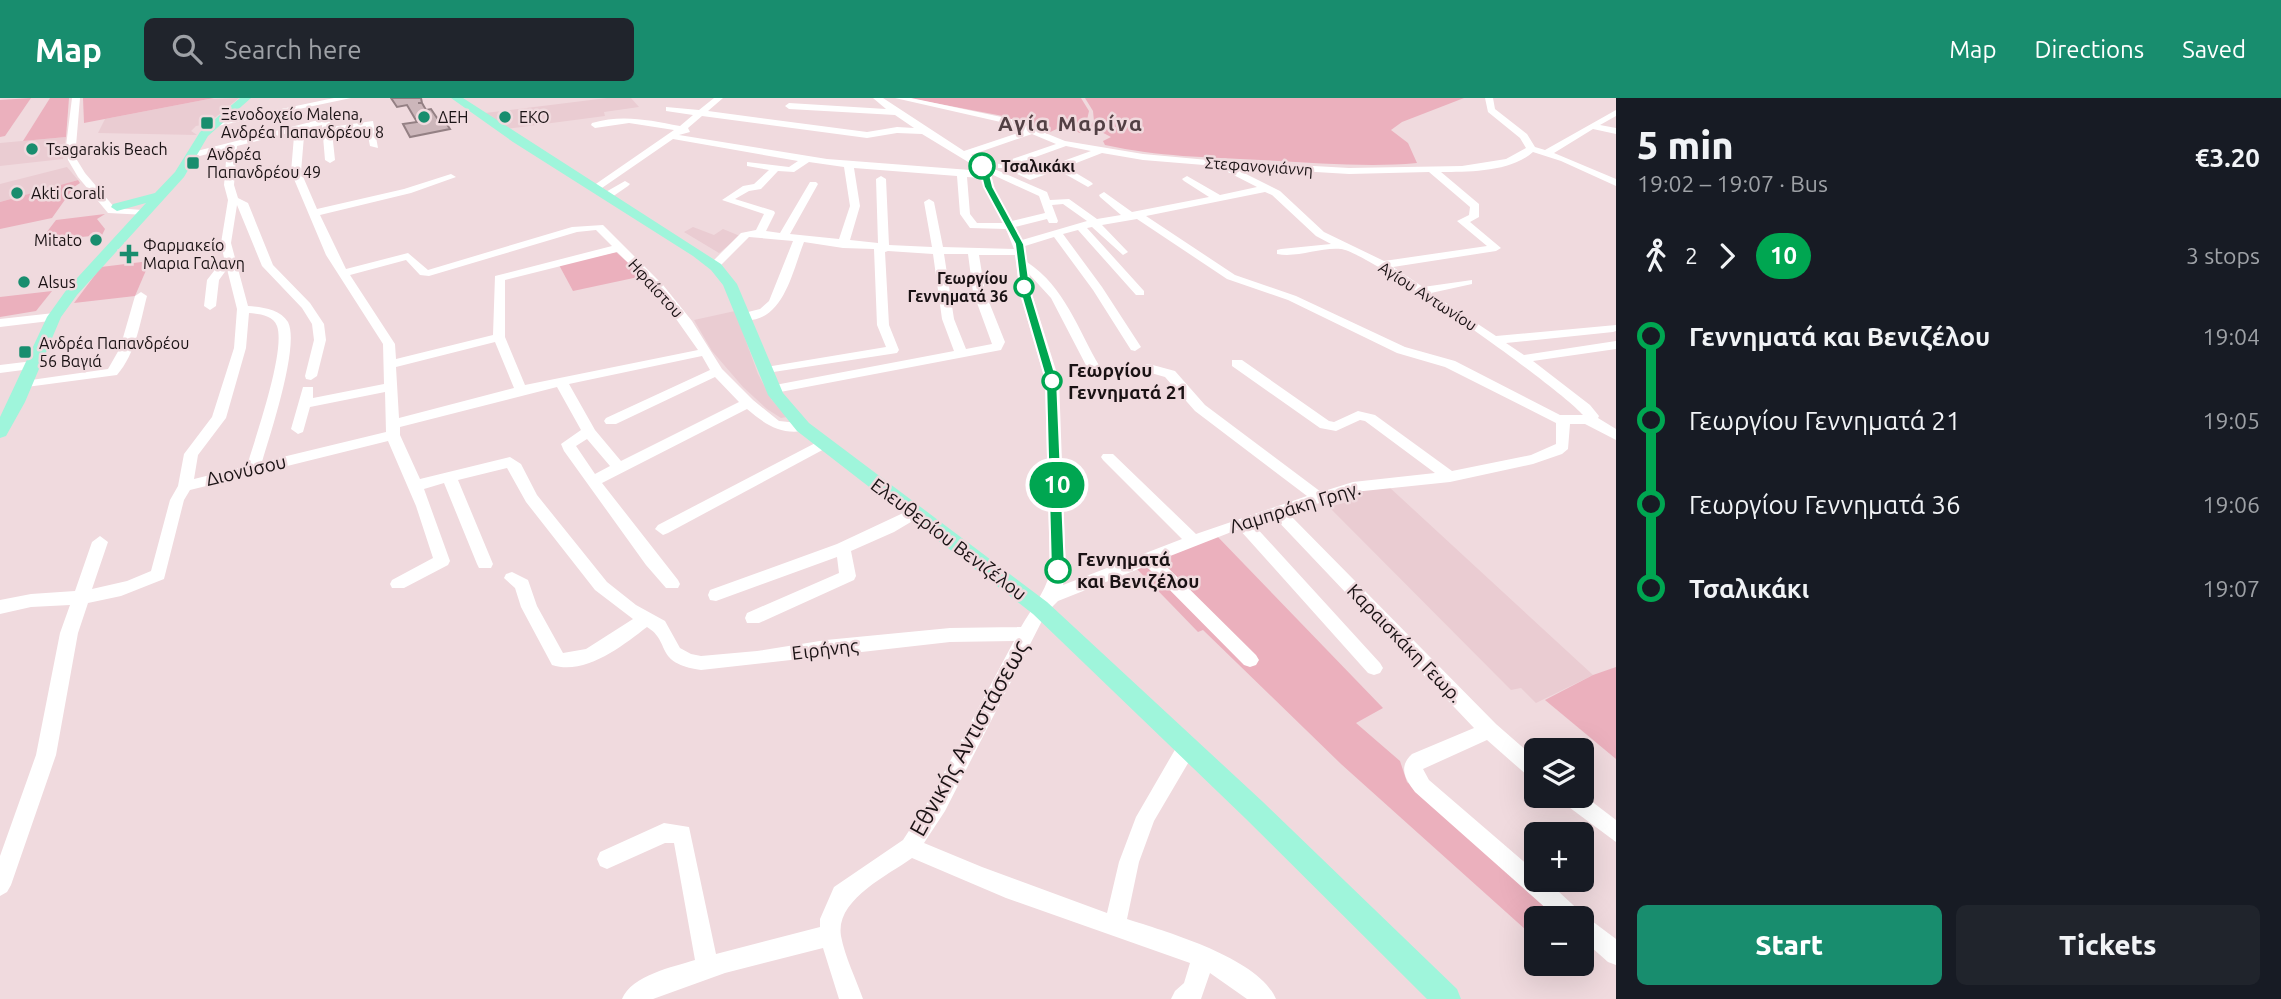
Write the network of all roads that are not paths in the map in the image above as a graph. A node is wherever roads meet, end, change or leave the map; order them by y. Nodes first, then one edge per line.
1 (76, 98) edge
2 (246, 98) edge
3 (347, 98) edge
4 (456, 98) edge
5 (719, 98) edge
6 (878, 98) edge
7 (899, 98) edge
8 (1489, 98) edge
9 (324, 102) junction
10 (789, 106) dead end
11 (669, 109) dead end
12 (901, 113) junction
13 (1614, 113) edge
14 (701, 114) junction
15 (213, 124) junction
16 (595, 125) dead end
17 (326, 126) junction
18 (1594, 126) junction
19 (295, 130) junction
20 (682, 130) junction
21 (1034, 130) junction
22 (924, 131) junction
23 (1616, 131) edge
24 (699, 133) dead end
25 (671, 136) junction
26 (1067, 144) junction
27 (233, 146) junction
28 (375, 146) dead end
29 (1103, 149) junction
30 (1531, 149) junction
31 (1547, 153) junction
32 (192, 155) junction
33 (962, 155) junction
34 (809, 158) junction
35 (330, 160) dead end
36 (848, 162) junction
37 (750, 164) dead end
38 (1005, 164) junction
39 (1219, 164) junction
40 (1060, 167) junction
41 (1430, 168) junction
42 (775, 169) junction
43 (1616, 169) edge
44 (987, 172) junction
45 (962, 173) junction
46 (451, 177) dead end
47 (1604, 177) junction
48 (881, 178) dead end
49 (1187, 179) dead end
50 (1616, 183) edge
51 (625, 184) dead end
52 (813, 184) dead end
53 (1088, 184) dead end
54 (1268, 188) junction
55 (601, 192) junction
56 (1104, 195) dead end
57 (157, 197) junction
58 (1217, 198) junction
59 (233, 200) junction
60 (929, 202) dead end
61 (1047, 203) junction
62 (112, 208) junction
63 (144, 211) junction
64 (314, 213) junction
65 (1049, 215) junction
66 (1136, 217) junction
67 (1095, 223) junction
68 (1010, 226) junction
69 (1080, 226) junction
70 (979, 227) junction
71 (1060, 232) junction
72 (123, 234) junction
73 (759, 234) junction
74 (907, 234) dead end
75 (782, 238) junction
76 (799, 240) junction
77 (843, 245) junction
78 (1341, 246) junction
79 (619, 248) junction
80 (881, 248) junction
81 (908, 250) junction
82 (939, 252) junction
83 (1123, 252) dead end
84 (1281, 252) dead end
85 (973, 253) junction
86 (991, 253) junction
87 (1020, 253) junction
88 (229, 259) junction
89 (1383, 265) junction
90 (714, 266) junction
91 (343, 273) junction
92 (1468, 282) dead end
93 (1421, 290) junction
94 (1140, 293) dead end
95 (141, 296) dead end
96 (210, 306) dead end
97 (243, 309) junction
98 (54, 317) junction
99 (744, 317) junction
100 (0, 323) edge
101 (1613, 328) dead end
102 (499, 337) junction
103 (1494, 340) junction
104 (1616, 345) edge
105 (1135, 347) dead end
106 (893, 350) junction
107 (704, 352) junction
108 (962, 354) junction
109 (1522, 359) junction
110 (1237, 363) dead end
111 (391, 364) junction
112 (33, 366) junction
113 (902, 366) junction
114 (1149, 368) dead end
115 (0, 369) edge
116 (717, 371) junction
117 (766, 372) junction
118 (1111, 372) dead end
119 (561, 382) junction
120 (24, 385) junction
121 (391, 387) junction
122 (775, 389) junction
123 (308, 390) junction
124 (521, 390) junction
125 (748, 403) junction
126 (1590, 420) junction
127 (611, 421) dead end
128 (1563, 421) junction
129 (803, 427) junction
130 (298, 429) dead end
131 (393, 430) junction
132 (0, 432) edge
133 (589, 432) junction
134 (1616, 435) edge
135 (823, 444) junction
136 (1108, 457) dead end
137 (619, 468) junction
138 (253, 469) junction
139 (449, 477) junction
140 (1450, 477) junction
141 (593, 481) junction
142 (186, 486) junction
143 (414, 486) junction
144 (1321, 499) junction
145 (1277, 511) junction
146 (916, 512) junction
147 (1242, 522) junction
148 (663, 529) dead end
149 (1194, 541) junction
150 (100, 542) dead end
151 (843, 548) junction
152 (1149, 559) junction
153 (485, 564) dead end
154 (512, 578) dead end
155 (398, 584) dead end
156 (673, 584) dead end
157 (716, 595) dead end
158 (81, 597) junction
159 (1046, 602) junction
160 (0, 608) edge
161 (646, 617) junction
162 (753, 618) dead end
163 (1026, 634) junction
164 (1250, 660) dead end
165 (1374, 667) dead end
166 (1489, 730) junction
167 (1186, 747) junction
168 (1524, 761) edge
169 (1585, 808) edge
170 (1616, 832) edge
171 (909, 847) junction
172 (607, 859) dead end
173 (0, 885) edge
174 (1560, 906) edge
175 (1115, 926) junction
176 (830, 935) junction
177 (1594, 935) edge
178 (1616, 954) edge
179 (1203, 955) junction
180 (708, 968) junction
181 (634, 999) edge
182 (851, 999) edge
183 (1184, 999) edge
184 (1264, 999) edge
185 (1447, 999) edge

1 - 62 street
2 - 15 main road
3 - 9 street
4 - 55 main road, Ελευθερίου Βενιζέλου
5 - 14 street
6 - 12 street
7 - 21 street, Στεφανογιάννη
8 - 30 street
9 - 15 street
9 - 17 street
10 - 12 street
11 - 14 street
12 - 22 street
13 - 18 street
14 - 20 street
14 - 22 street
15 - 32 main road
16 - 20 street
17 - 19 street
17 - 28 street
17 - 35 street
18 - 23 street
18 - 31 street
19 - 27 street
19 - 64 street
20 - 24 street
20 - 25 street
21 - 26 street, Στεφανογιάννη
21 - 33 street
22 - 33 street
25 - 34 street
25 - 55 street
26 - 29 street, Στεφανογιάννη
26 - 38 street
27 - 32 street
27 - 59 street
29 - 39 street, Στεφανογιάννη
29 - 40 street
30 - 31 street
30 - 41 street, Στεφανογιάννη
31 - 47 street
32 - 57 main road
33 - 44 street
34 - 36 street
34 - 42 street
36 - 45 street
36 - 77 street
37 - 42 street
38 - 40 street
38 - 44 street
39 - 41 street, Στεφανογιάννη
39 - 54 street, Αγίου Αντωνίου
40 - 53 street
41 - 89 street
42 - 73 street
43 - 47 street
44 - 45 street
44 - 61 street
44 - 68 street
45 - 70 street
46 - 64 street
47 - 50 street
48 - 80 street
49 - 58 street
51 - 55 street
52 - 75 street
54 - 58 street
54 - 78 street, Αγίου Αντωνίου
55 - 90 main road, Ελευθερίου Βενιζέλου
56 - 66 street
57 - 62 main road
57 - 63 main road
58 - 66 street
59 - 88 street
59 - 123 street
60 - 82 street
61 - 65 street
61 - 67 street
62 - 63 street
62 - 72 main road
63 - 72 main road
64 - 91 street
65 - 68 street
65 - 71 street
66 - 67 street
66 - 128 street
67 - 69 street
67 - 83 street
68 - 70 street
68 - 87 street
69 - 71 street
69 - 94 street
70 - 86 street
71 - 87 street
71 - 105 street
72 - 98 main road
73 - 75 street
73 - 90 street
74 - 81 street
75 - 76 street
76 - 77 street
76 - 99 street
77 - 80 street
78 - 84 street
78 - 89 street, Αγίου Αντωνίου
79 - 91 street
79 - 102 street, Ηφαίστου
79 - 107 street, Ηφαίστου
80 - 81 street
80 - 106 street
81 - 82 street
82 - 85 street
82 - 108 street
85 - 86 street
85 - 108 street
86 - 87 street
87 - 118 street
87 - 159 street, Εθνικής Αντιστάσεως
88 - 96 street
88 - 97 street
89 - 93 street, Αγίου Αντωνίου
90 - 99 main road, Ελευθερίου Βενιζέλου
91 - 111 street
92 - 93 street
93 - 103 street, Αγίου Αντωνίου
95 - 120 street
97 - 138 street
97 - 142 street
98 - 100 street
98 - 112 main road
99 - 117 main road, Ελευθερίου Βενιζέλου
101 - 103 street
102 - 111 street
102 - 124 street, Ηφαίστου
103 - 109 street, Αγίου Αντωνίου
104 - 109 street
106 - 113 street
106 - 117 street
107 - 116 street, Ηφαίστου
107 - 119 street, Διονύσου
108 - 113 street
109 - 126 street, Αγίου Αντωνίου
110 - 140 street
111 - 121 street
112 - 115 street
112 - 120 main road
113 - 122 street
114 - 144 street
116 - 125 street, Ηφαίστου
116 - 127 street
117 - 122 main road, Ελευθερίου Βενιζέλου
119 - 124 street, Διονύσου
119 - 133 street
120 - 132 main road
121 - 123 street
121 - 131 street
122 - 129 main road, Ελευθερίου Βενιζέλου
123 - 130 street
124 - 131 street, Διονύσου
125 - 129 street, Ηφαίστου
125 - 137 street
126 - 128 street
126 - 134 street
128 - 140 street, Λαμπράκη Γρηγ.
129 - 135 main road, Ελευθερίου Βενιζέλου
131 - 138 street, Διονύσου
131 - 143 street
133 - 137 street
133 - 141 street
135 - 146 main road, Ελευθερίου Βενιζέλου
135 - 148 street
136 - 149 street
137 - 141 street
138 - 142 street, Διονύσου
139 - 143 street
139 - 153 street
139 - 161 street, Ειρήνης
140 - 144 street, Λαμπράκη Γρηγ.
141 - 156 street
142 - 158 street, Διονύσου
143 - 155 street
144 - 145 street, Λαμπράκη Γρηγ.
145 - 147 street, Λαμπράκη Γρηγ.
145 - 166 street, Καραισκάκη Γεωρ.
146 - 151 street
146 - 159 main road, Ελευθερίου Βενιζέλου
147 - 149 street, Λαμπράκη Γρηγ.
147 - 165 street
149 - 152 street, Λαμπράκη Γρηγ.
150 - 158 street
151 - 157 street
151 - 162 street
152 - 159 street, Λαμπράκη Γρηγ.
152 - 164 street
154 - 161 street
158 - 160 street, Διονύσου
158 - 173 street
159 - 163 street, Εθνικής Αντιστάσεως
159 - 167 main road, Ελευθερίου Βενιζέλου
161 - 163 street, Ειρήνης
163 - 171 street, Εθνικής Αντιστάσεως
166 - 168 street, Καραισκάκη Γεωρ.
166 - 174 street
167 - 175 street
167 - 185 main road, Ελευθερίου Βενιζέλου
169 - 170 street
171 - 175 street
171 - 176 street, Εθνικής Αντιστάσεως
172 - 180 street
175 - 179 street
176 - 180 street
176 - 182 street
177 - 178 street
179 - 183 street
179 - 184 street
180 - 181 street

